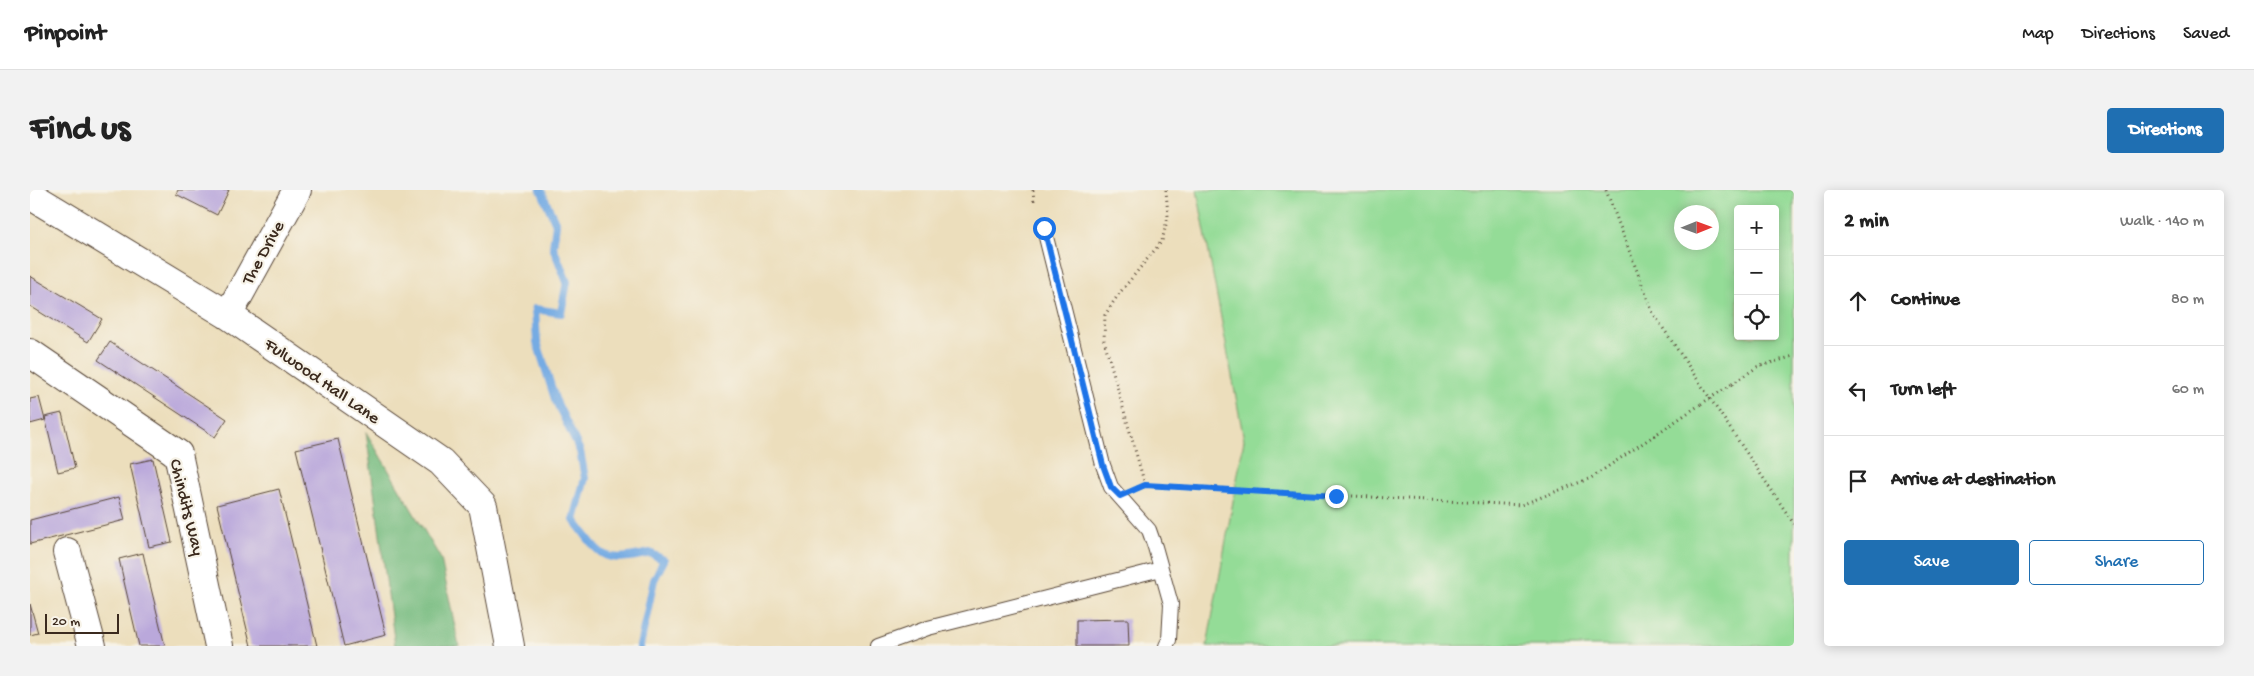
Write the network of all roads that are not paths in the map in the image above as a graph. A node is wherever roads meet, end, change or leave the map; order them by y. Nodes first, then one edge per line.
1 (296, 190) edge
2 (30, 195) edge
3 (1044, 228) dead end
4 (228, 315) junction
5 (30, 353) edge
6 (67, 552) dead end
7 (1161, 569) junction
8 (92, 646) edge
9 (219, 646) edge
10 (510, 646) edge
11 (878, 646) edge
12 (1166, 646) edge

1 - 4 street, The Drive
2 - 4 street, Fulwood Hall Lane
3 - 7 lane
4 - 10 street, Fulwood Hall Lane
5 - 9 street, Chindits Way
6 - 8 street
7 - 11 lane
7 - 12 lane

